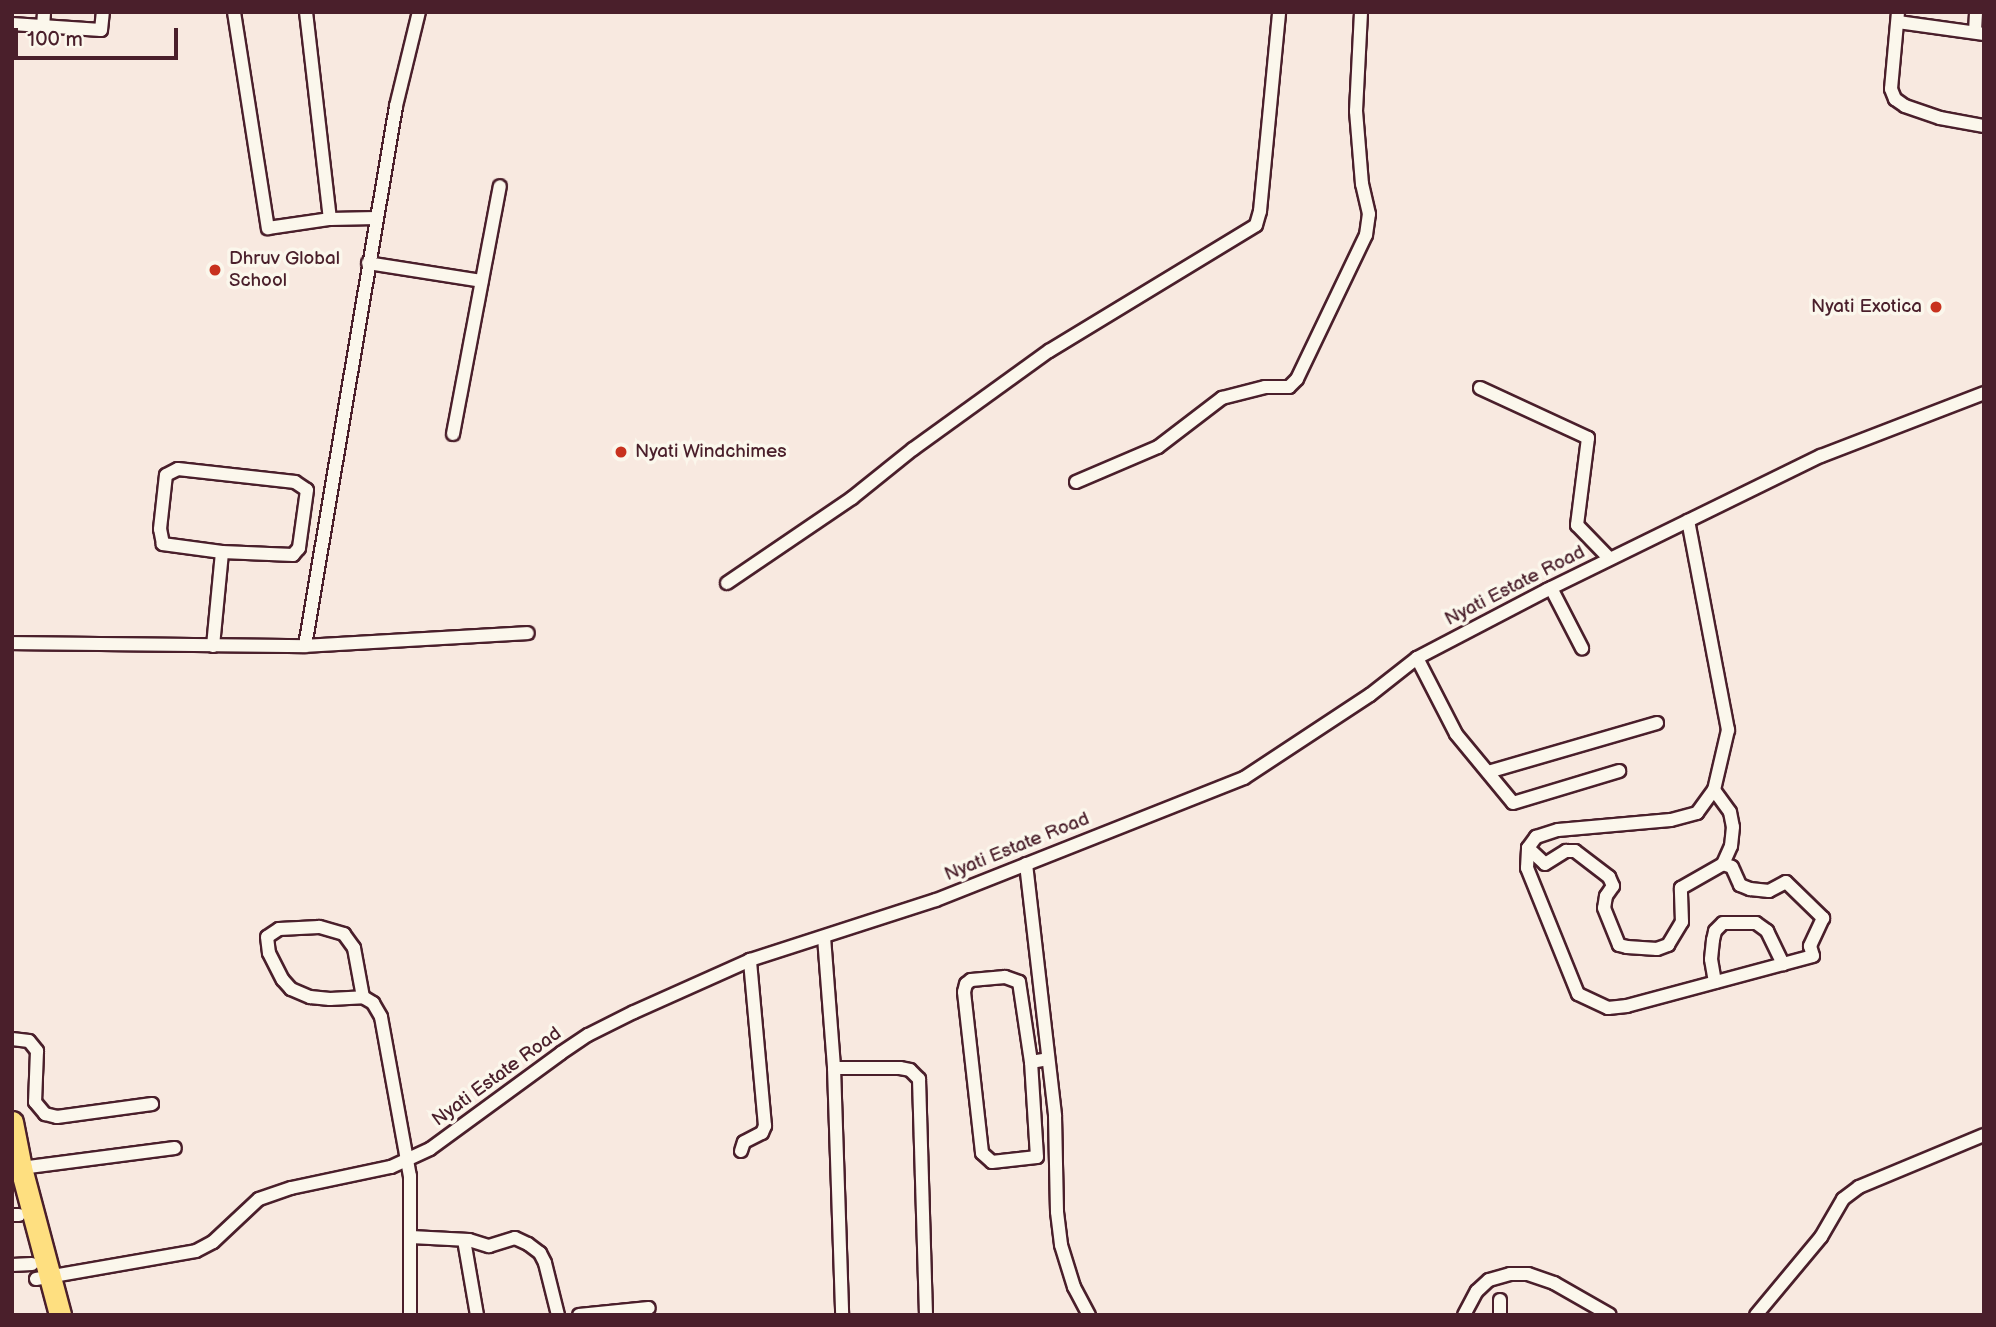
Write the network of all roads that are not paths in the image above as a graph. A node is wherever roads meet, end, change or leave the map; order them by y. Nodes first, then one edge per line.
1 (44, 12) edge
2 (103, 12) edge
3 (234, 12) edge
4 (306, 12) edge
5 (419, 12) edge
6 (1279, 12) edge
7 (1362, 12) edge
8 (1976, 12) edge
9 (1898, 17) edge
10 (12, 24) edge
11 (43, 27) junction
12 (1979, 33) edge
13 (1984, 126) edge
14 (500, 186) dead end
15 (376, 218) junction
16 (330, 219) junction
17 (368, 262) junction
18 (482, 281) junction
19 (1480, 388) dead end
20 (1984, 393) edge
21 (453, 434) dead end
22 (1076, 482) dead end
23 (1688, 521) junction
24 (222, 552) junction
25 (1610, 559) junction
26 (727, 583) dead end
27 (1551, 588) junction
28 (528, 633) dead end
29 (12, 643) edge
30 (213, 646) junction
31 (305, 646) junction
32 (1582, 648) dead end
33 (1417, 658) junction
34 (1657, 723) dead end
35 (1619, 771) dead end
36 (1488, 772) junction
37 (1714, 790) junction
38 (1528, 848) junction
39 (1026, 864) junction
40 (1723, 864) junction
41 (824, 937) junction
42 (750, 960) junction
43 (1783, 964) junction
44 (1715, 982) junction
45 (363, 997) junction
46 (12, 1039) edge
47 (1048, 1059) junction
48 (1031, 1062) junction
49 (834, 1068) junction
50 (152, 1104) dead end
51 (12, 1122) edge
52 (1984, 1135) edge
53 (175, 1148) dead end
54 (741, 1151) dead end
55 (406, 1160) junction
56 (16, 1176) edge
57 (16, 1215) edge
58 (411, 1237) junction
59 (464, 1240) junction
60 (33, 1271) edge
61 (1500, 1300) dead end
62 (649, 1308) dead end
63 (47, 1315) edge
64 (60, 1315) edge
65 (410, 1315) edge
66 (477, 1315) edge
67 (558, 1315) edge
68 (579, 1315) edge
69 (842, 1315) edge
70 (926, 1315) edge
71 (1089, 1315) edge
72 (1464, 1315) edge
73 (1500, 1315) edge
74 (1610, 1315) edge
75 (1756, 1315) edge

1 - 11 street
2 - 11 street
3 - 16 street
4 - 16 street
5 - 15 street
6 - 26 street
7 - 22 street
8 - 12 street
9 - 12 street
9 - 13 street
10 - 11 street
14 - 18 street
15 - 16 street
15 - 17 street
17 - 18 street
17 - 31 street
18 - 21 street
19 - 25 street
20 - 23 street, Nyati Estate Road
23 - 25 street, Nyati Estate Road
23 - 37 street
24 - 24 street
24 - 30 street
25 - 27 street, Nyati Estate Road
27 - 32 street
27 - 33 street, Nyati Estate Road
28 - 31 street
29 - 30 street
30 - 31 street
33 - 36 street
33 - 39 street, Nyati Estate Road
34 - 36 street
35 - 36 street
37 - 38 street
37 - 40 street
38 - 40 street
38 - 44 street
39 - 41 street, Nyati Estate Road
39 - 47 street
40 - 43 street
41 - 42 street, Nyati Estate Road
41 - 49 street
42 - 54 street
42 - 55 street, Nyati Estate Road
43 - 44 street
43 - 44 street
45 - 45 street
45 - 55 street
46 - 50 street
47 - 48 street
47 - 71 street
48 - 48 street
49 - 69 street
49 - 70 street
51 - 56 highway
52 - 75 street
53 - 56 street
55 - 58 street
55 - 60 street, Nyati Estate Road
56 - 57 highway
56 - 60 highway
57 - 60 highway
58 - 59 street
58 - 65 street
59 - 66 street
59 - 67 street
60 - 63 highway
60 - 64 highway
61 - 73 street
62 - 68 street
72 - 74 street

